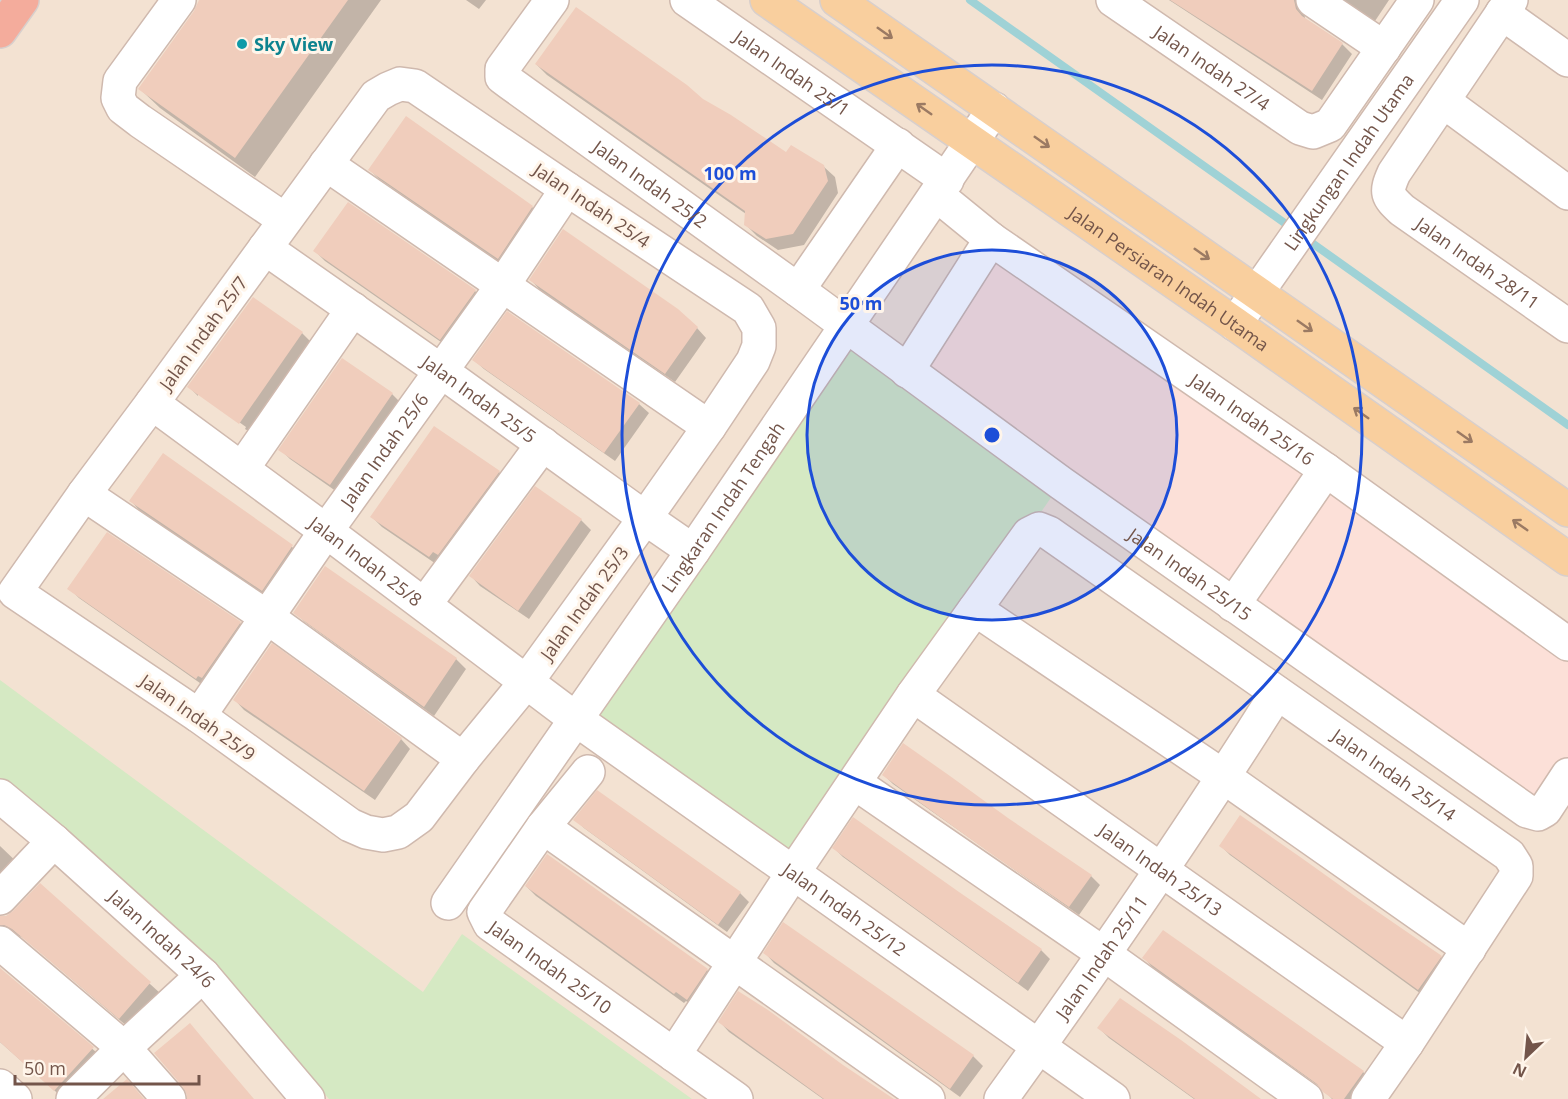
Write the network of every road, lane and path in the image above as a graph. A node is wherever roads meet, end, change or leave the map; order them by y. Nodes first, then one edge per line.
1 (22, 0) edge
2 (179, 0) edge
3 (552, 0) edge
4 (687, 0) edge
5 (767, 0) edge
6 (837, 0) edge
7 (1113, 0) edge
8 (1313, 0) edge
9 (1417, 0) edge
10 (1462, 0) edge
11 (1506, 7) edge
12 (0, 31) edge
13 (1383, 48) junction
14 (1568, 60) edge
15 (400, 84) joint
16 (1443, 101) junction
17 (994, 109) junction
18 (972, 142) junction
19 (898, 145) junction
20 (326, 164) junction
21 (942, 187) junction
22 (567, 189) junction
23 (1568, 193) edge
24 (285, 219) junction
25 (991, 238) junction
26 (265, 248) junction
27 (503, 285) junction
28 (798, 290) junction
29 (1257, 292) junction
30 (353, 309) junction
31 (1235, 324) junction
32 (1568, 326) edge
33 (846, 327) junction
34 (759, 346) joint
35 (441, 371) junction
36 (907, 371) junction
37 (152, 404) junction
38 (709, 427) junction
39 (543, 444) junction
40 (242, 469) junction
41 (1326, 470) junction
42 (84, 494) junction
43 (1568, 510) edge
44 (645, 518) junction
45 (326, 531) junction
46 (693, 551) junction
47 (1568, 559) edge
48 (8, 595) edge
49 (425, 604) junction
50 (1233, 605) junction
51 (975, 609) junction
52 (267, 617) junction
53 (1568, 644) edge
54 (527, 681) junction
55 (1277, 693) junction
56 (913, 695) junction
57 (199, 716) junction
58 (577, 720) junction
59 (463, 759) junction
60 (588, 772) dead end
61 (1568, 775) edge
62 (1224, 777) junction
63 (855, 783) junction
64 (0, 796) edge
65 (543, 827) junction
66 (383, 835) joint
67 (54, 841) junction
68 (1161, 869) junction
69 (793, 873) junction
70 (0, 898) edge
71 (448, 903) dead end
72 (0, 944) edge
73 (1469, 948) junction
74 (1104, 954) junction
75 (735, 963) junction
76 (203, 975) junction
77 (1407, 1042) junction
78 (1040, 1046) junction
79 (124, 1048) junction
80 (674, 1055) junction
81 (0, 1086) edge
82 (15, 1099) edge
83 (73, 1099) edge
84 (169, 1099) edge
85 (308, 1099) edge
86 (736, 1099) edge
87 (928, 1099) edge
88 (1001, 1099) edge
89 (1113, 1099) edge
90 (1306, 1099) edge
91 (1368, 1099) edge

1 - 12 highway
2 - 24 street
3 - 28 street, Jalan Indah 25/2
4 - 19 street, Jalan Indah 25/1
18 -> 5 main road, Jalan Persiaran Indah Utama
6 -> 17 main road
7 - 13 street, Jalan Indah 27/4
8 - 13 street
9 - 13 street
10 - 29 street, Lingkungan Indah Utama
11 - 14 street
11 - 16 street
15 - 20 street, Jalan Indah 25/7
15 - 22 street, Jalan Indah 25/4
16 - 23 street
16 - 32 street, Jalan Indah 28/11
17 - 18 street, Lingkaran Indah Tengah
17 -> 29 main road
18 - 21 street, Lingkaran Indah Tengah
18 - 31 main road, Jalan Persiaran Indah Utama
19 - 21 street, Jalan Indah 25/1
19 - 28 street
20 - 24 street, Jalan Indah 25/7
20 - 27 street
21 - 25 street, Jalan Indah 25/16
21 - 33 street, Lingkaran Indah Tengah
22 - 27 street, Jalan Indah 25/6
22 - 34 street, Jalan Indah 25/4
24 - 26 street, Jalan Indah 25/7
25 - 36 street
25 - 41 street, Jalan Indah 25/16
26 - 30 street, Jalan Indah 25/5
26 - 37 street, Jalan Indah 25/7
27 - 35 street, Jalan Indah 25/6
27 - 38 street
28 - 33 street, Jalan Indah 25/2
29 - 31 street, Lingkungan Indah Utama
29 -> 43 main road
30 - 35 street, Jalan Indah 25/5
30 - 40 street
47 -> 31 main road, Jalan Persiaran Indah Utama
33 - 36 street, Jalan Indah 25/15
33 - 46 street, Lingkaran Indah Tengah
34 - 38 street, Jalan Indah 25/3
35 - 39 street, Jalan Indah 25/5
35 - 45 street, Jalan Indah 25/6
36 - 50 street, Jalan Indah 25/15
37 - 40 street, Jalan Indah 25/8
37 - 42 street, Jalan Indah 25/7
38 - 44 street, Jalan Indah 25/3
39 - 44 street, Jalan Indah 25/5
39 - 49 street
40 - 45 street, Jalan Indah 25/8
41 - 50 street
41 - 53 street, Jalan Indah 25/16
42 - 48 street, Jalan Indah 25/7
42 - 52 street
44 - 46 street, Jalan Indah 25/5
44 - 54 street, Jalan Indah 25/3
45 - 49 street, Jalan Indah 25/8
45 - 52 street, Jalan Indah 25/6
46 - 58 street, Lingkaran Indah Tengah
48 - 57 street, Jalan Indah 25/9
49 - 54 street, Jalan Indah 25/8
50 - 61 street, Jalan Indah 25/15
51 - 55 street, Jalan Indah 25/14
51 - 56 street
51 - 62 street
52 - 57 street, Jalan Indah 25/6
52 - 59 street
54 - 58 street, Jalan Indah 25/8
54 - 59 street, Jalan Indah 25/3
55 - 62 street, Jalan Indah 25/11
55 - 73 street, Jalan Indah 25/14
56 - 63 street
56 - 68 street, Jalan Indah 25/13
57 - 66 street, Jalan Indah 25/9
58 - 69 street, Jalan Indah 25/12
58 - 71 street, Lingkaran Indah Tengah
59 - 66 street, Jalan Indah 25/3
60 - 65 street, Jalan Indah 25/10
62 - 68 street, Jalan Indah 25/11
62 - 73 street
63 - 69 street
63 - 74 street
64 - 67 street, Jalan Indah 24/6
65 - 75 street
65 - 80 street, Jalan Indah 25/10
67 - 70 street
67 - 76 street, Jalan Indah 24/6
68 - 74 street, Jalan Indah 25/11
68 - 77 street, Jalan Indah 25/13
69 - 75 street
69 - 78 street, Jalan Indah 25/12
72 - 79 street
73 - 77 street, Jalan Indah 25/14
74 - 78 street, Jalan Indah 25/11
74 - 90 street
75 - 80 street
75 - 87 street
76 - 79 street
76 - 85 street, Jalan Indah 24/6
77 - 91 street, Jalan Indah 25/14
78 - 88 street, Jalan Indah 25/11
78 - 89 street, Jalan Indah 25/12
79 - 83 street
79 - 84 street
80 - 86 street, Jalan Indah 25/10
81 - 82 street

